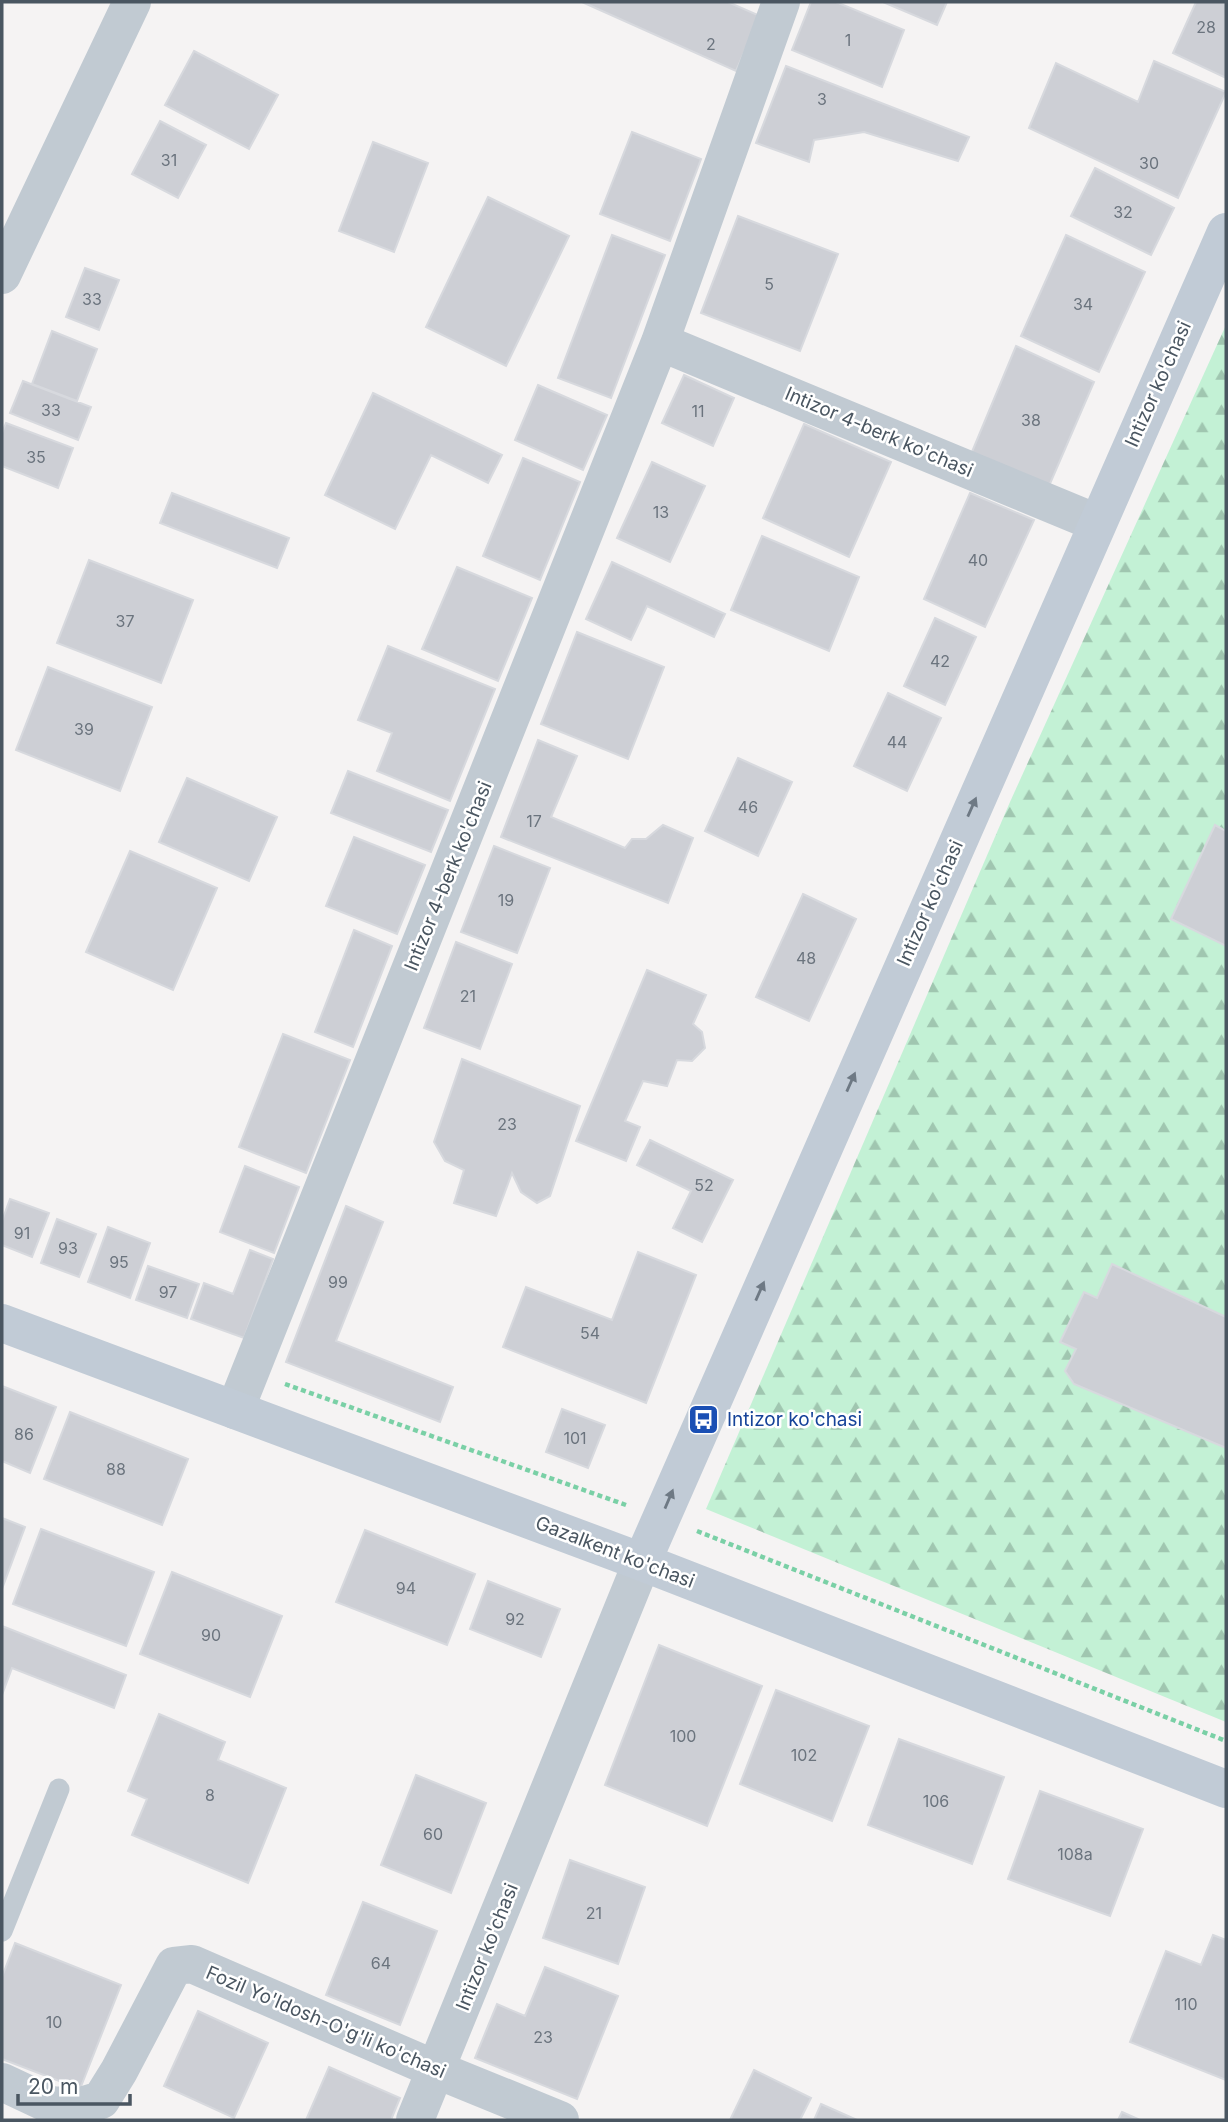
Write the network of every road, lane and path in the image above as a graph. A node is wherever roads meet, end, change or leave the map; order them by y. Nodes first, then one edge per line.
1 (132, 2) edge
2 (782, 2) edge
3 (1226, 232) edge
4 (2, 275) edge
5 (660, 342) junction
6 (1097, 523) junction
7 (2, 1323) edge
8 (250, 1372) junction
9 (235, 1409) junction
10 (661, 1517) junction
11 (642, 1562) junction
12 (1226, 1741) edge
13 (59, 1789) dead end
14 (1226, 1789) edge
15 (2, 1931) edge
16 (437, 2070) junction
17 (2, 2082) edge
18 (415, 2120) edge
19 (560, 2120) edge

1 - 4 street
2 - 5 street, Intizor 4-berk ko'chasi
3 - 6 street, Intizor ko'chasi
5 - 6 street, Intizor 4-berk ko'chasi
5 - 8 street, Intizor 4-berk ko'chasi
10 -> 6 street, Intizor ko'chasi
7 - 9 street, Gazalkent ko'chasi
8 - 9 street, Intizor 4-berk ko'chasi
8 - 10 path
9 - 11 street, Gazalkent ko'chasi
10 - 11 street, Intizor ko'chasi
10 - 12 path
11 - 14 street, Gazalkent ko'chasi
11 - 16 street, Intizor ko'chasi
13 - 15 lane
16 - 17 street, Fozil Yo'ldosh-O'g'li ko'chasi
16 - 18 street, Intizor ko'chasi
16 - 19 street, Fozil Yo'ldosh-O'g'li ko'chasi

